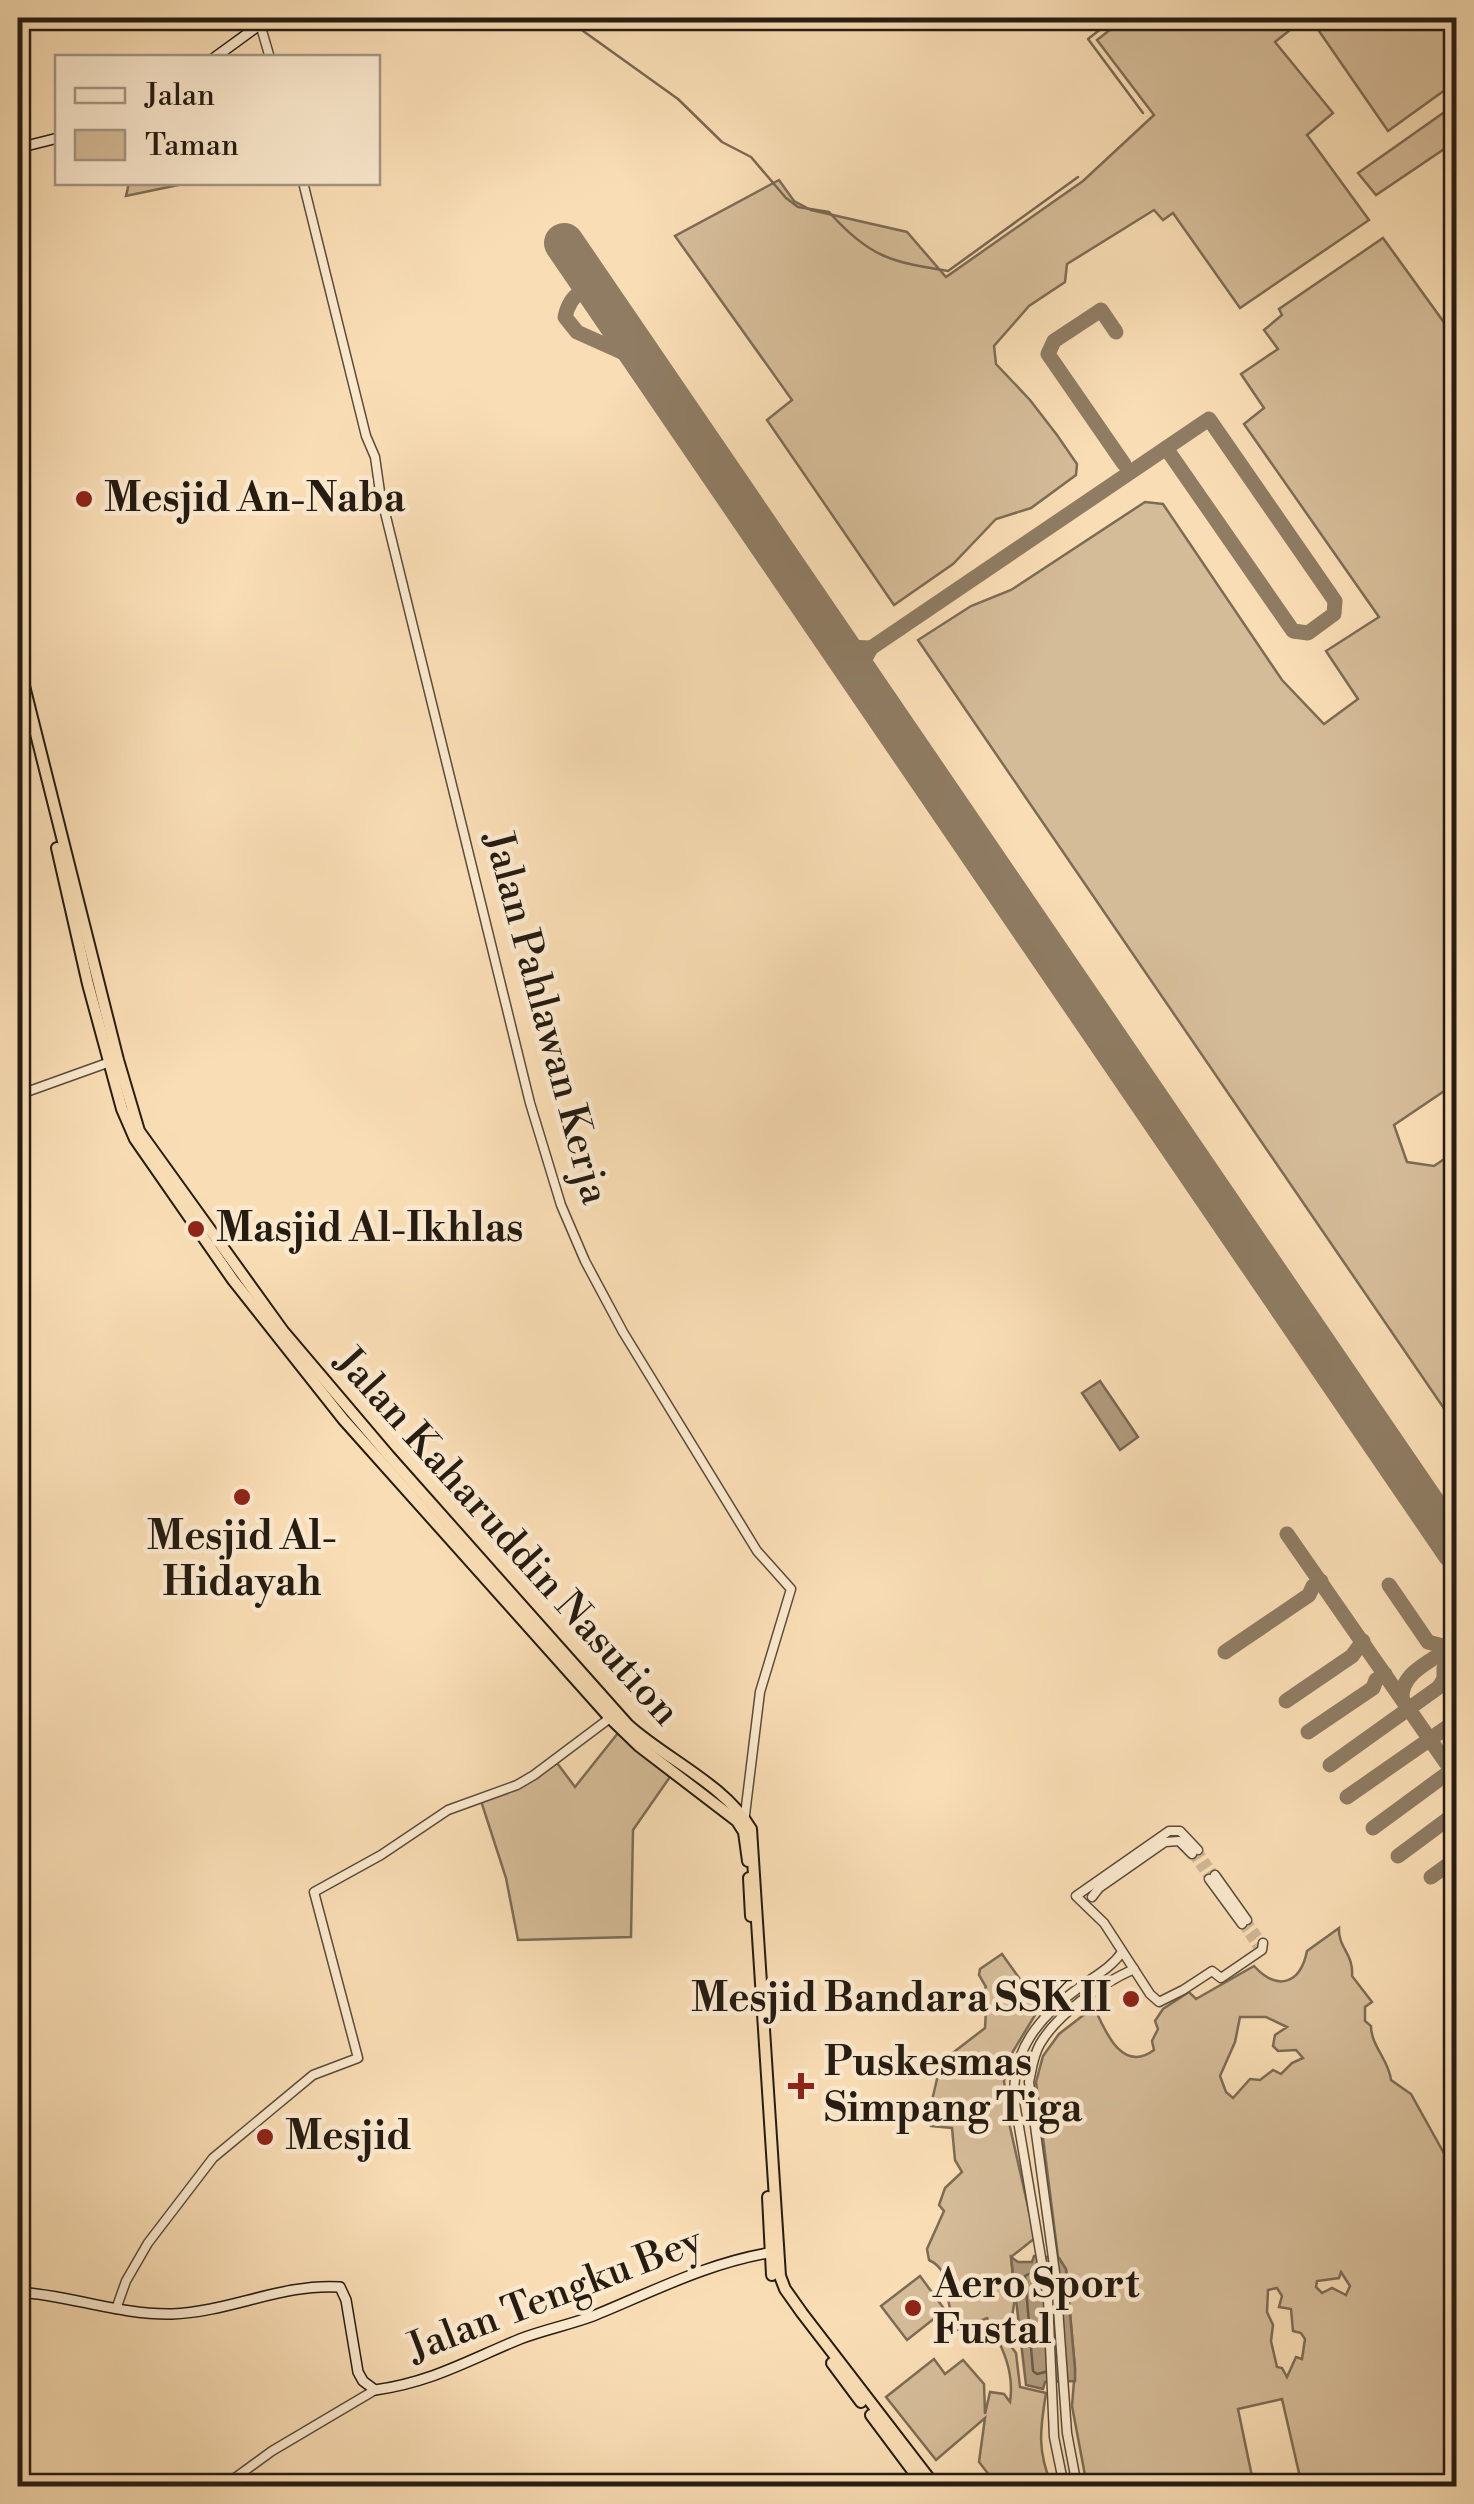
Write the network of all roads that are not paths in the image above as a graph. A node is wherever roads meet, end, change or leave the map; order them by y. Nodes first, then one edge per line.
1 (270, 18) edge
2 (260, 24) junction
3 (218, 55) edge
4 (269, 55) edge
5 (55, 139) edge
6 (18, 148) edge
7 (304, 185) edge
8 (18, 662) edge
9 (18, 686) edge
10 (93, 983) junction
11 (110, 1062) junction
12 (18, 1095) edge
13 (268, 1317) junction
14 (563, 1660) junction
15 (610, 1718) junction
16 (744, 1824) junction
17 (1212, 1876) tunnel mouth
18 (1094, 1884) junction
19 (1092, 1897) junction
20 (1092, 1911) junction
21 (1244, 1922) tunnel mouth
22 (1260, 1947) dead end
23 (1122, 1952) junction
24 (1134, 1970) junction
25 (1040, 2160) junction
26 (1026, 2163) junction
27 (773, 2252) junction
28 (18, 2292) edge
29 (116, 2309) junction
30 (375, 2390) junction
31 (1456, 2480) edge
32 (224, 2486) edge
33 (924, 2486) edge
34 (935, 2486) edge
35 (1064, 2486) edge
36 (1077, 2486) edge
37 (1425, 2486) edge

1 - 2 main road
2 - 3 main road
2 - 4 street
5 - 6 main road
7 - 16 street, Jalan Pahlawan Kerja
8 - 10 highway, Jalan Kaharuddin Nasution
9 - 10 highway, Jalan Kaharuddin Nasution
10 - 11 highway, Jalan Kaharuddin Nasution
10 - 13 highway, Jalan Kaharuddin Nasution
11 - 12 street
11 - 13 highway, Jalan Kaharuddin Nasution
13 - 14 highway, Jalan Kaharuddin Nasution
14 - 15 highway, Jalan Kaharuddin Nasution
14 - 16 highway, Jalan Kaharuddin Nasution
15 - 16 highway, Jalan Kaharuddin Nasution
15 - 29 street
16 - 27 highway
17 - 21 street
18 - 19 street
18 - 19 street
18 - 20 street
19 - 20 street
20 - 23 street
22 - 24 street
23 - 24 street
23 - 26 street
24 - 25 street
25 - 26 street
25 - 36 street
26 - 35 street
27 - 30 main road, Jalan Tengku Bey
27 - 33 highway
27 - 34 highway
28 - 29 main road, Jalan Tengku Bey
29 - 30 main road, Jalan Tengku Bey
30 - 32 street
31 - 37 street

